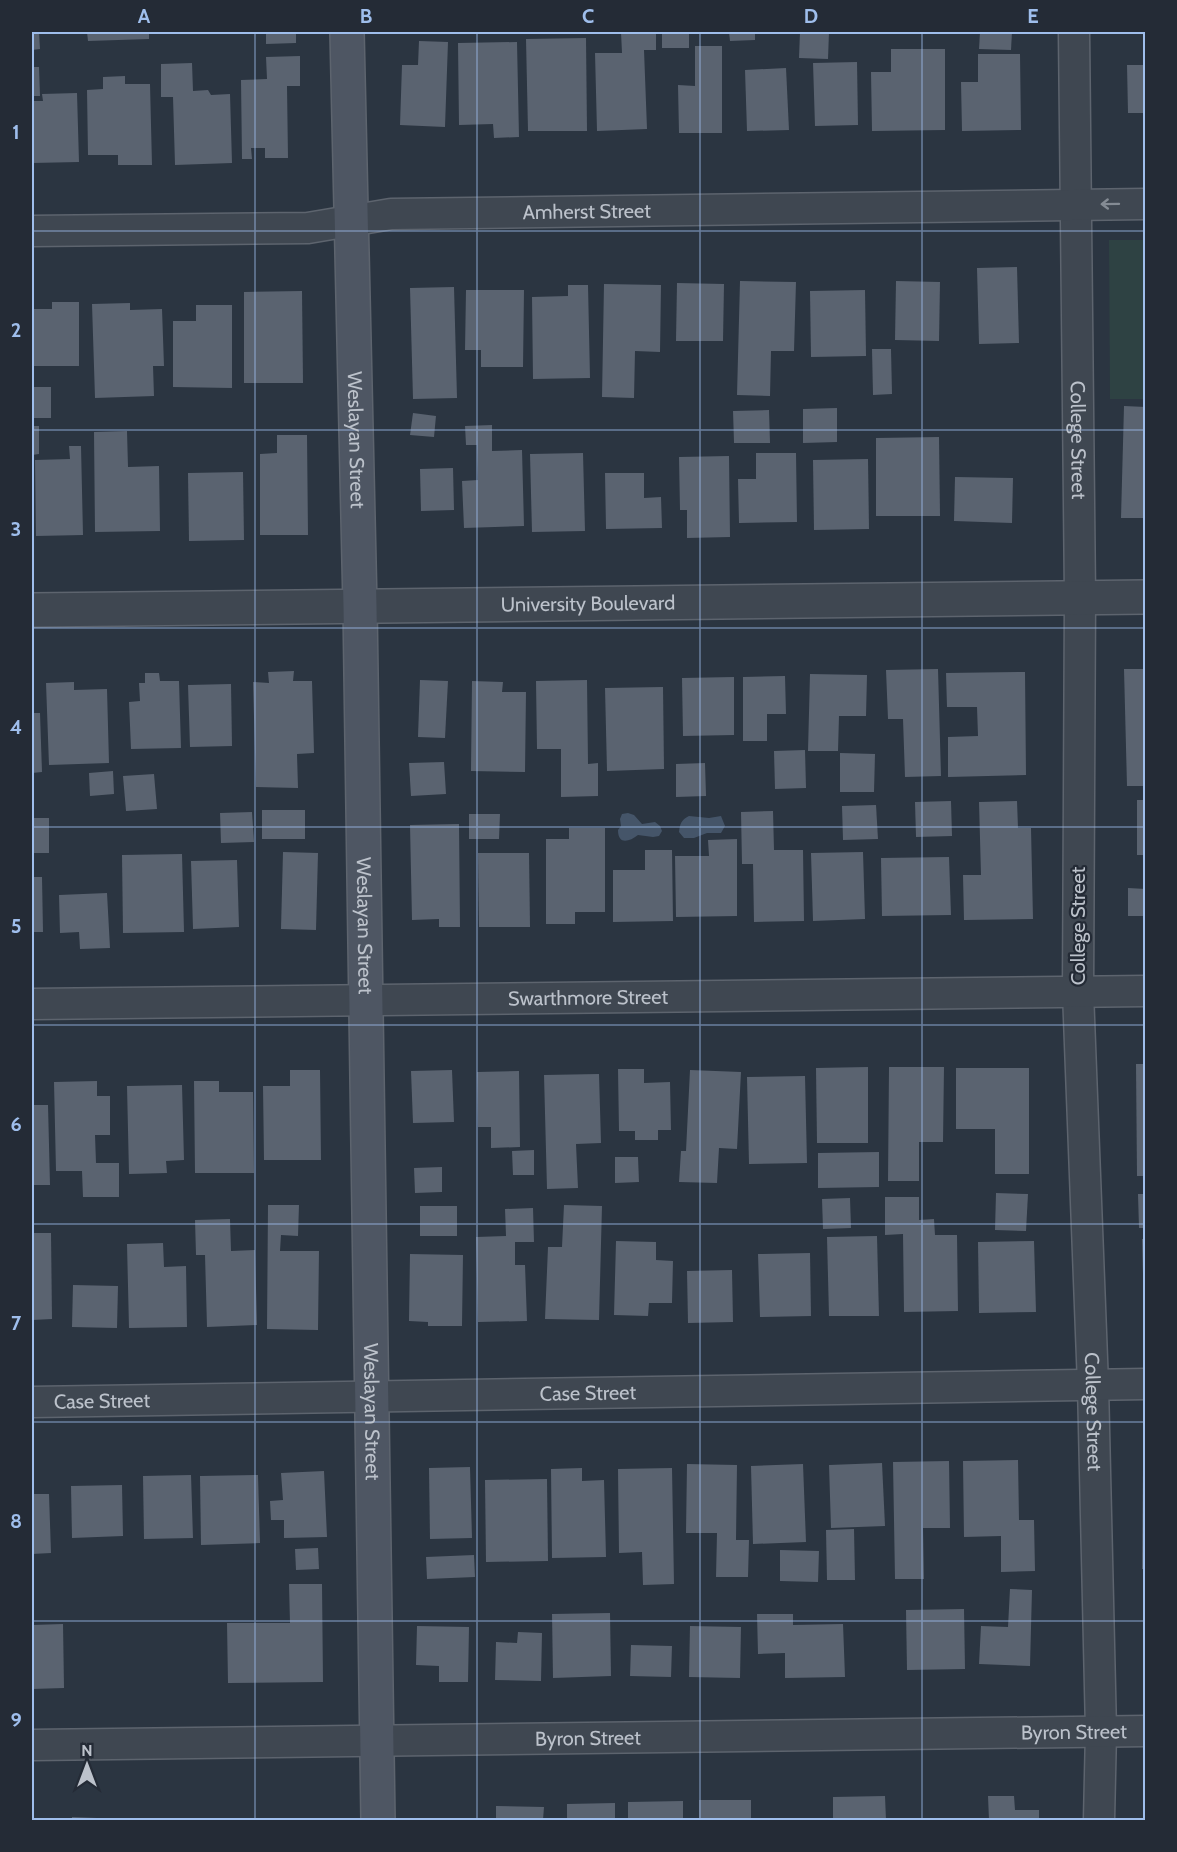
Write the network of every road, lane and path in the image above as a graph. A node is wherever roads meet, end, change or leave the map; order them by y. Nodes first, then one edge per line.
1 (348, 32) edge
2 (1074, 32) edge
3 (1146, 204) edge
4 (1075, 205) junction
5 (351, 221) junction
6 (32, 231) edge
7 (1080, 597) junction
8 (1146, 597) edge
9 (360, 606) junction
10 (32, 610) edge
11 (1146, 991) edge
12 (1078, 992) junction
13 (364, 999) junction
14 (32, 1004) edge
15 (1146, 1384) edge
16 (1093, 1385) junction
17 (371, 1397) junction
18 (32, 1402) edge
19 (1101, 1731) junction
20 (1146, 1731) edge
21 (377, 1741) junction
22 (32, 1745) edge
23 (378, 1821) edge
24 (1099, 1821) edge

1 - 5 main road, Weslayan Street
2 - 4 street, College Street
3 -> 4 street, Amherst Street
4 - 5 street, Amherst Street
4 - 7 street, College Street
5 - 6 street, Amherst Street
5 - 9 main road, Weslayan Street
7 - 8 street, University Boulevard
7 - 9 street, University Boulevard
7 - 12 street, College Street
9 - 10 street, University Boulevard
9 - 13 main road, Weslayan Street
11 - 12 street, Swarthmore Street
12 - 13 street, Swarthmore Street
12 - 16 street, College Street
13 - 14 street, Swarthmore Street
13 - 17 main road, Weslayan Street
15 - 16 street, Case Street
16 - 17 street, Case Street
16 - 19 street, College Street
17 - 18 street, Case Street
17 - 21 main road, Weslayan Street
19 - 20 street, Byron Street
19 - 21 street, Byron Street
19 - 24 street, College Street
21 - 22 street, Byron Street
21 - 23 main road, Weslayan Street

